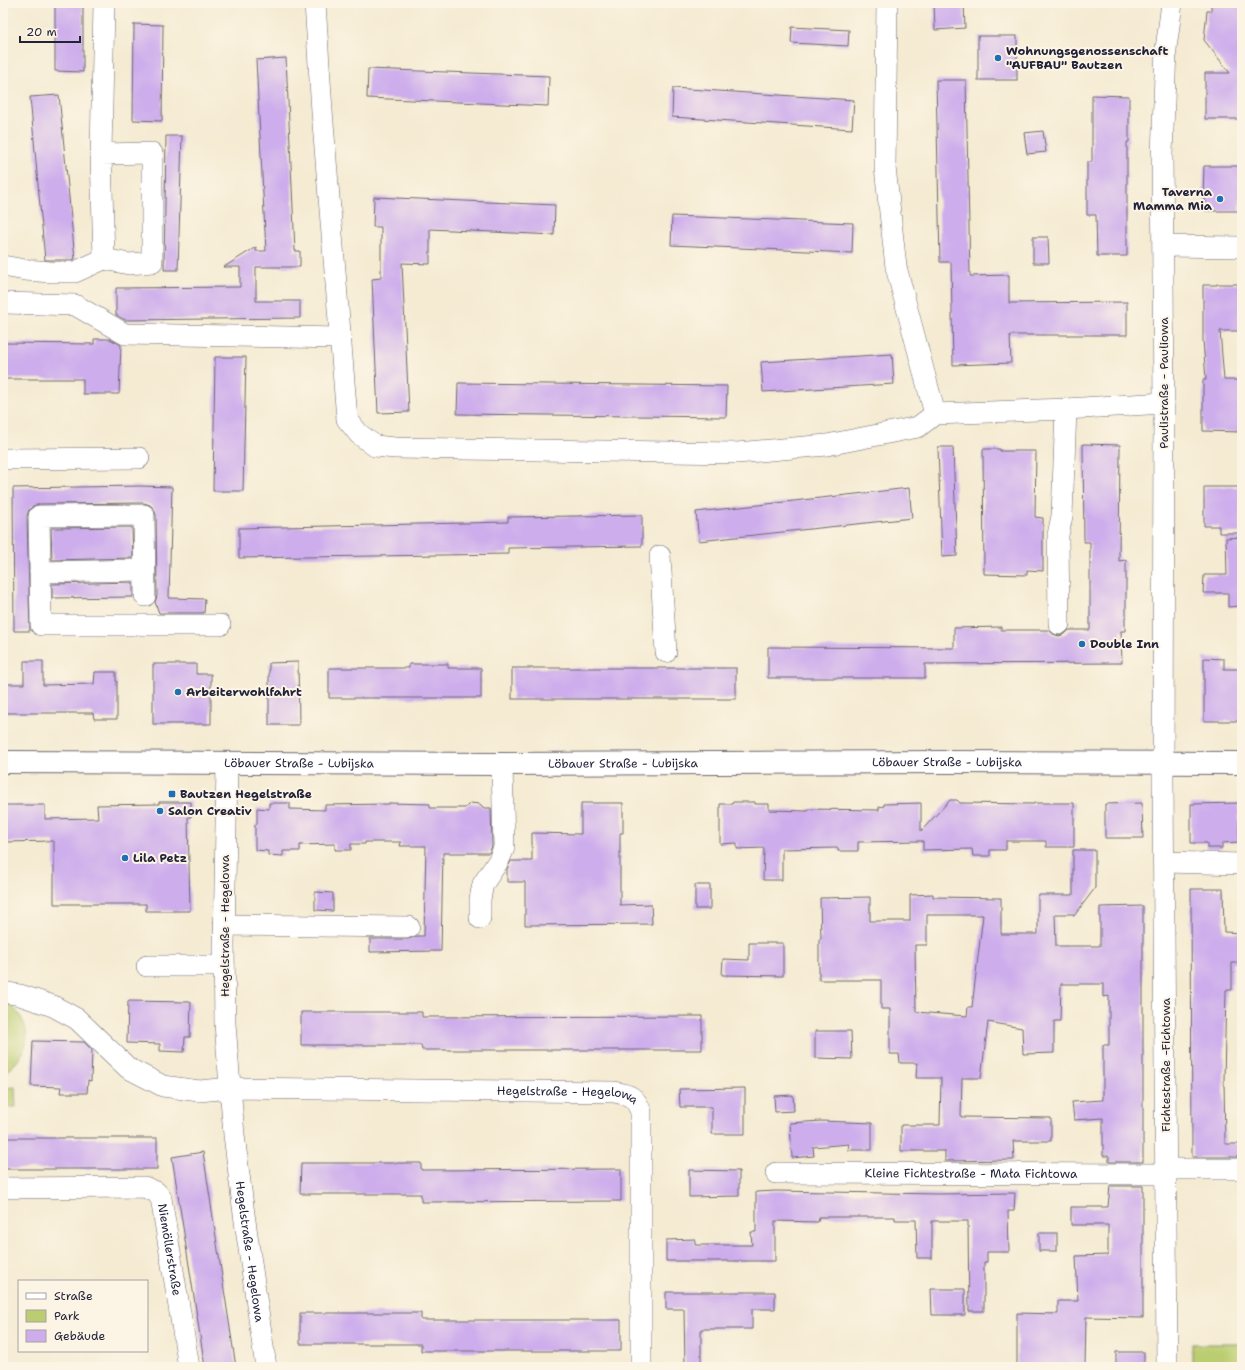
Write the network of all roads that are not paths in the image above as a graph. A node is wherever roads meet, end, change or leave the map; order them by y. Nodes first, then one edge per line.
1 (104, 3) edge
2 (315, 3) edge
3 (886, 3) edge
4 (1172, 3) edge
5 (101, 154) junction
6 (1164, 246) junction
7 (1242, 247) edge
8 (104, 259) junction
9 (3, 266) edge
10 (5, 303) dead end
11 (340, 338) junction
12 (1164, 403) junction
13 (1066, 409) junction
14 (935, 414) junction
15 (139, 458) dead end
16 (3, 459) edge
17 (660, 556) dead end
18 (144, 570) junction
19 (40, 572) junction
20 (145, 596) dead end
21 (1059, 624) dead end
22 (220, 625) dead end
23 (666, 652) dead end
24 (3, 762) edge
25 (227, 763) junction
26 (1164, 763) junction
27 (1242, 763) edge
28 (502, 764) junction
29 (1164, 862) junction
30 (1242, 864) edge
31 (480, 918) dead end
32 (224, 925) junction
33 (409, 927) dead end
34 (147, 966) dead end
35 (224, 966) junction
36 (3, 992) edge
37 (230, 1088) junction
38 (1242, 1169) edge
39 (1167, 1172) junction
40 (776, 1173) dead end
41 (3, 1188) edge
42 (189, 1367) edge
43 (266, 1367) edge
44 (642, 1367) edge
45 (1167, 1367) edge

1 - 5 street
2 - 11 street
3 - 14 street
4 - 6 street, Paulistraße - Pauliowa
5 - 8 street
5 - 8 street
6 - 7 street
6 - 12 street, Paulistraße - Pauliowa
8 - 9 street
10 - 11 street
11 - 14 street
12 - 13 street
12 - 26 street, Paulistraße - Pauliowa
13 - 14 street
13 - 21 street
15 - 16 street
17 - 23 street
18 - 19 street
18 - 19 street
18 - 20 street
19 - 22 street
24 - 25 main road, Löbauer Straße - Lubijska
25 - 28 main road, Löbauer Straße - Lubijska
25 - 32 street, Hegelstraße - Hegelowa
26 - 27 main road, Löbauer Straße - Lubijska
26 - 28 main road, Löbauer Straße - Lubijska
26 - 29 street, Fichtestraße -Fichtowa
28 - 31 street
29 - 30 street
29 - 39 street, Fichtestraße -Fichtowa
32 - 33 street
32 - 35 street, Hegelstraße - Hegelowa
34 - 35 street
35 - 37 street, Hegelstraße - Hegelowa
36 - 37 street
37 - 43 street, Hegelstraße - Hegelowa
37 - 44 street, Hegelstraße - Hegelowa
38 - 39 street, Kleine Fichtestraße - Mała Fichtowa
39 - 40 street, Kleine Fichtestraße - Mała Fichtowa
39 - 45 street, Fichtestraße -Fichtowa
41 - 42 street, Niemöllerstraße

